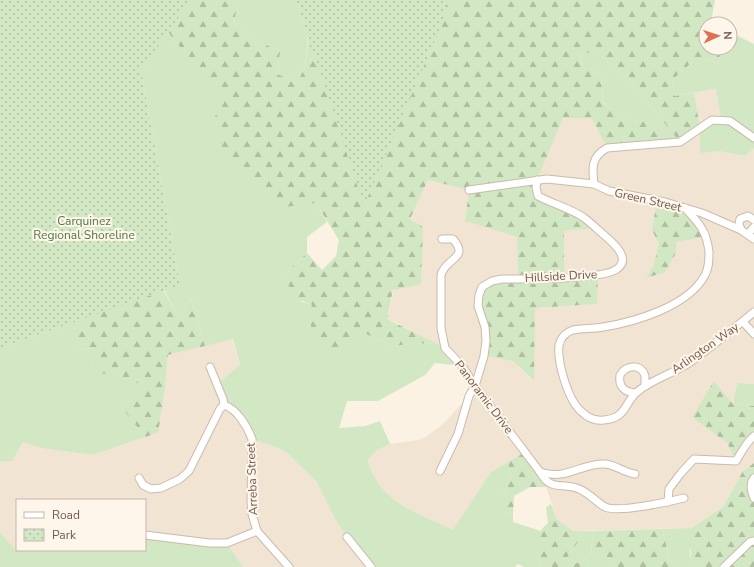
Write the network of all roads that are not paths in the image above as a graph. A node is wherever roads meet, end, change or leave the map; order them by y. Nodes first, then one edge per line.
1 (754, 138) edge
2 (537, 180) junction
3 (594, 184) junction
4 (469, 190) dead end
5 (685, 208) junction
6 (754, 220) edge
7 (754, 227) edge
8 (741, 230) junction
9 (748, 234) junction
10 (754, 239) edge
11 (442, 240) dead end
12 (754, 312) edge
13 (743, 322) junction
14 (754, 334) edge
15 (210, 367) dead end
16 (478, 373) junction
17 (468, 375) junction
18 (475, 386) junction
19 (645, 386) junction
20 (635, 393) junction
21 (224, 405) junction
22 (754, 436) edge
23 (440, 471) dead end
24 (540, 472) junction
25 (634, 474) dead end
26 (139, 478) dead end
27 (754, 478) edge
28 (684, 498) dead end
29 (754, 498) edge
30 (668, 502) junction
31 (257, 530) junction
32 (146, 535) edge
33 (347, 537) dead end
34 (754, 541) edge
35 (289, 567) edge
36 (371, 567) edge
37 (724, 567) edge

1 - 3 street
2 - 3 street, Green Street
2 - 4 street, Green Street
2 - 16 street, Hillside Drive
3 - 5 street, Green Street
5 - 8 street, Green Street
5 - 20 street, Arlington Way
6 - 8 street
7 - 9 street
8 - 9 street, Green Street
9 - 10 street, Green Street
11 - 17 street, Panoramic Drive
12 - 13 street, Arlington Way
13 - 14 street
13 - 19 street, Arlington Way
15 - 21 street
16 - 17 street
16 - 18 street, Hillside Drive
17 - 18 street, Panoramic Drive
18 - 23 street, Hillside Drive
18 - 24 street, Panoramic Drive
19 - 20 street, Arlington Way
19 - 20 street
21 - 26 street
21 - 31 street, Arreba Street
22 - 30 street
24 - 25 street
24 - 30 street, Panoramic Drive
27 - 29 street
28 - 30 street, Panoramic Drive
31 - 32 street
31 - 35 street, Arreba Street
33 - 36 street
34 - 37 street

